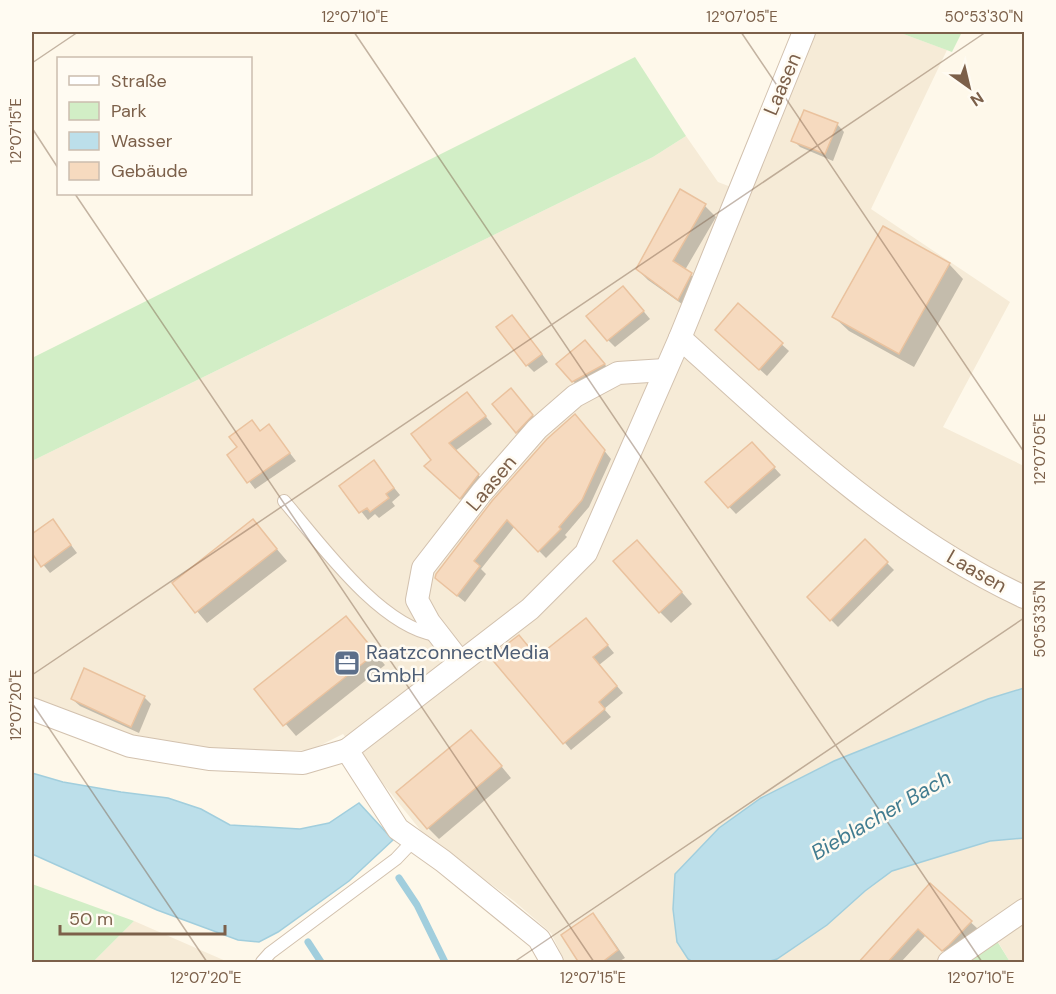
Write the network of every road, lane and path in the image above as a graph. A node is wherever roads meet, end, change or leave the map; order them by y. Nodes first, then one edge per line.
1 (804, 32) edge
2 (680, 338) junction
3 (665, 370) junction
4 (284, 501) dead end
5 (1024, 597) edge
6 (439, 635) junction
7 (460, 662) junction
8 (32, 709) edge
9 (347, 750) junction
10 (414, 840) junction
11 (1024, 910) edge
12 (262, 963) edge
13 (552, 963) edge
14 (949, 963) edge

1 - 2 street, Laasen
2 - 3 street, Laasen
2 - 5 street, Laasen
3 - 6 street, Laasen
3 - 7 street, Laasen
4 - 6 lane
6 - 7 street, Laasen
7 - 9 street, Laasen
8 - 9 street, Laasen
9 - 10 street
10 - 12 lane
10 - 13 street
11 - 14 street

